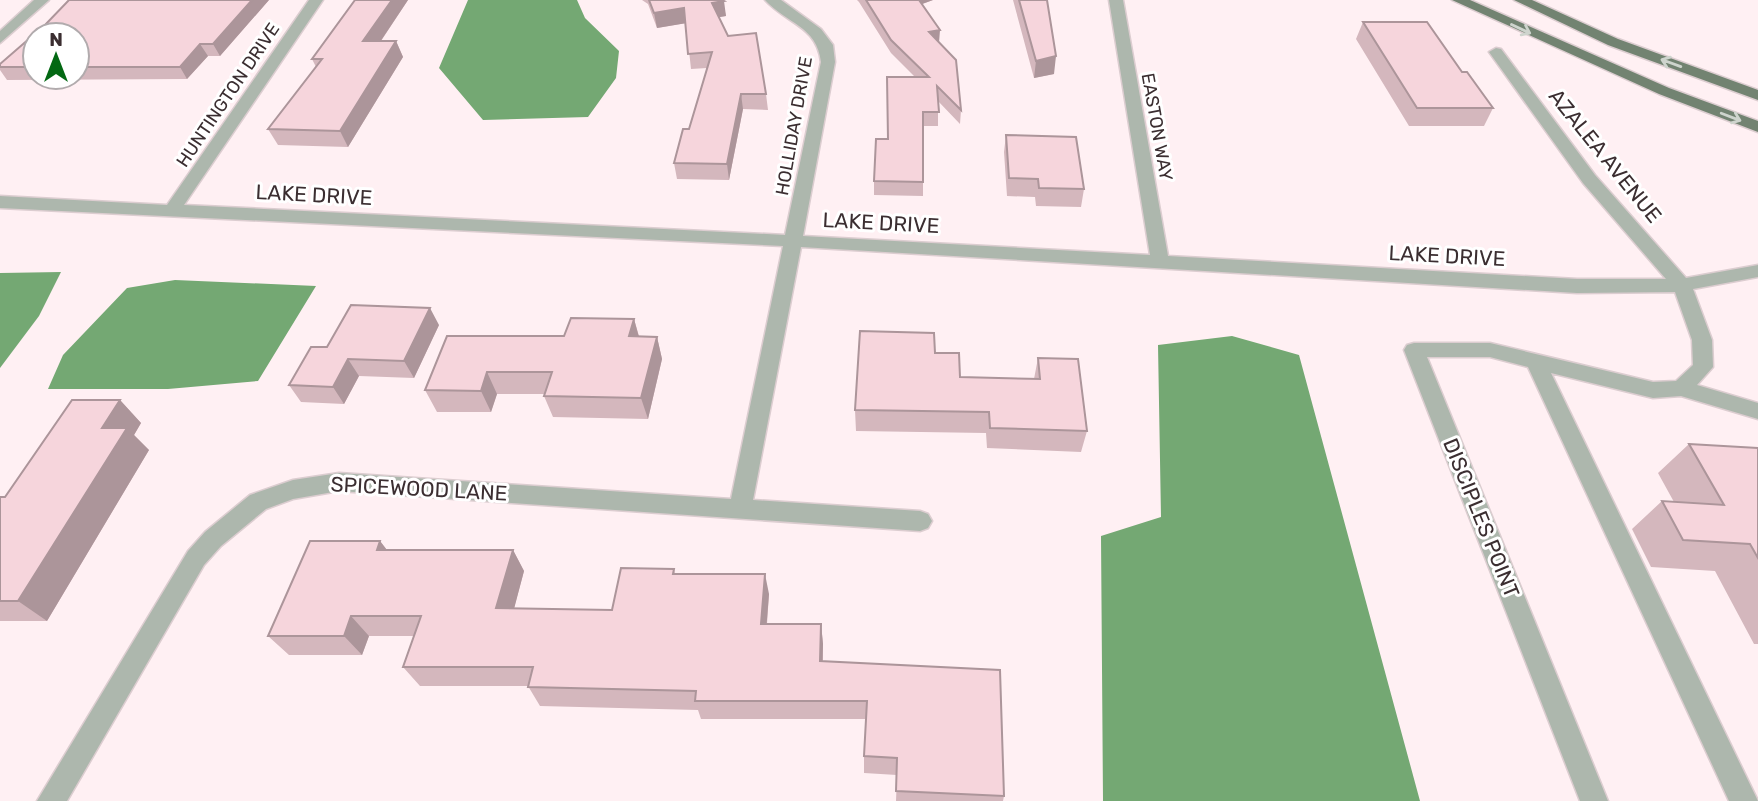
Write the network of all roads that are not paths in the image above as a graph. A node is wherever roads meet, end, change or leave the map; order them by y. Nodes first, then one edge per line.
1 (42, 0) edge
2 (316, 0) edge
3 (772, 0) edge
4 (1116, 0) edge
5 (1459, 0) edge
6 (1521, 0) edge
7 (0, 39) edge
8 (1496, 52) dead end
9 (1758, 95) edge
10 (1758, 127) edge
11 (0, 202) edge
12 (172, 211) junction
13 (793, 241) junction
14 (1160, 261) junction
15 (1758, 271) edge
16 (1682, 285) junction
17 (1535, 360) junction
18 (1682, 388) junction
19 (1758, 411) edge
20 (740, 509) junction
21 (920, 521) dead end
22 (51, 801) edge
23 (1594, 801) edge
24 (1744, 801) edge

1 - 7 street
2 - 12 street, HUNTINGTON DRIVE
3 - 13 street, HOLLIDAY DRIVE
4 - 14 street, EASTON WAY
5 -> 10 main road
9 -> 6 main road
8 - 16 street, AZALEA AVENUE
11 - 12 street, LAKE DRIVE
12 - 13 street, LAKE DRIVE
13 - 14 street, LAKE DRIVE
13 - 20 street
14 - 16 street, LAKE DRIVE
15 - 16 street, LAKE DRIVE
16 - 18 street
17 - 18 street, DISCIPLES POINT
17 - 23 street, DISCIPLES POINT
17 - 24 street
18 - 19 street, DISCIPLES POINT
20 - 21 street, SPICEWOOD LANE
20 - 22 street, SPICEWOOD LANE

